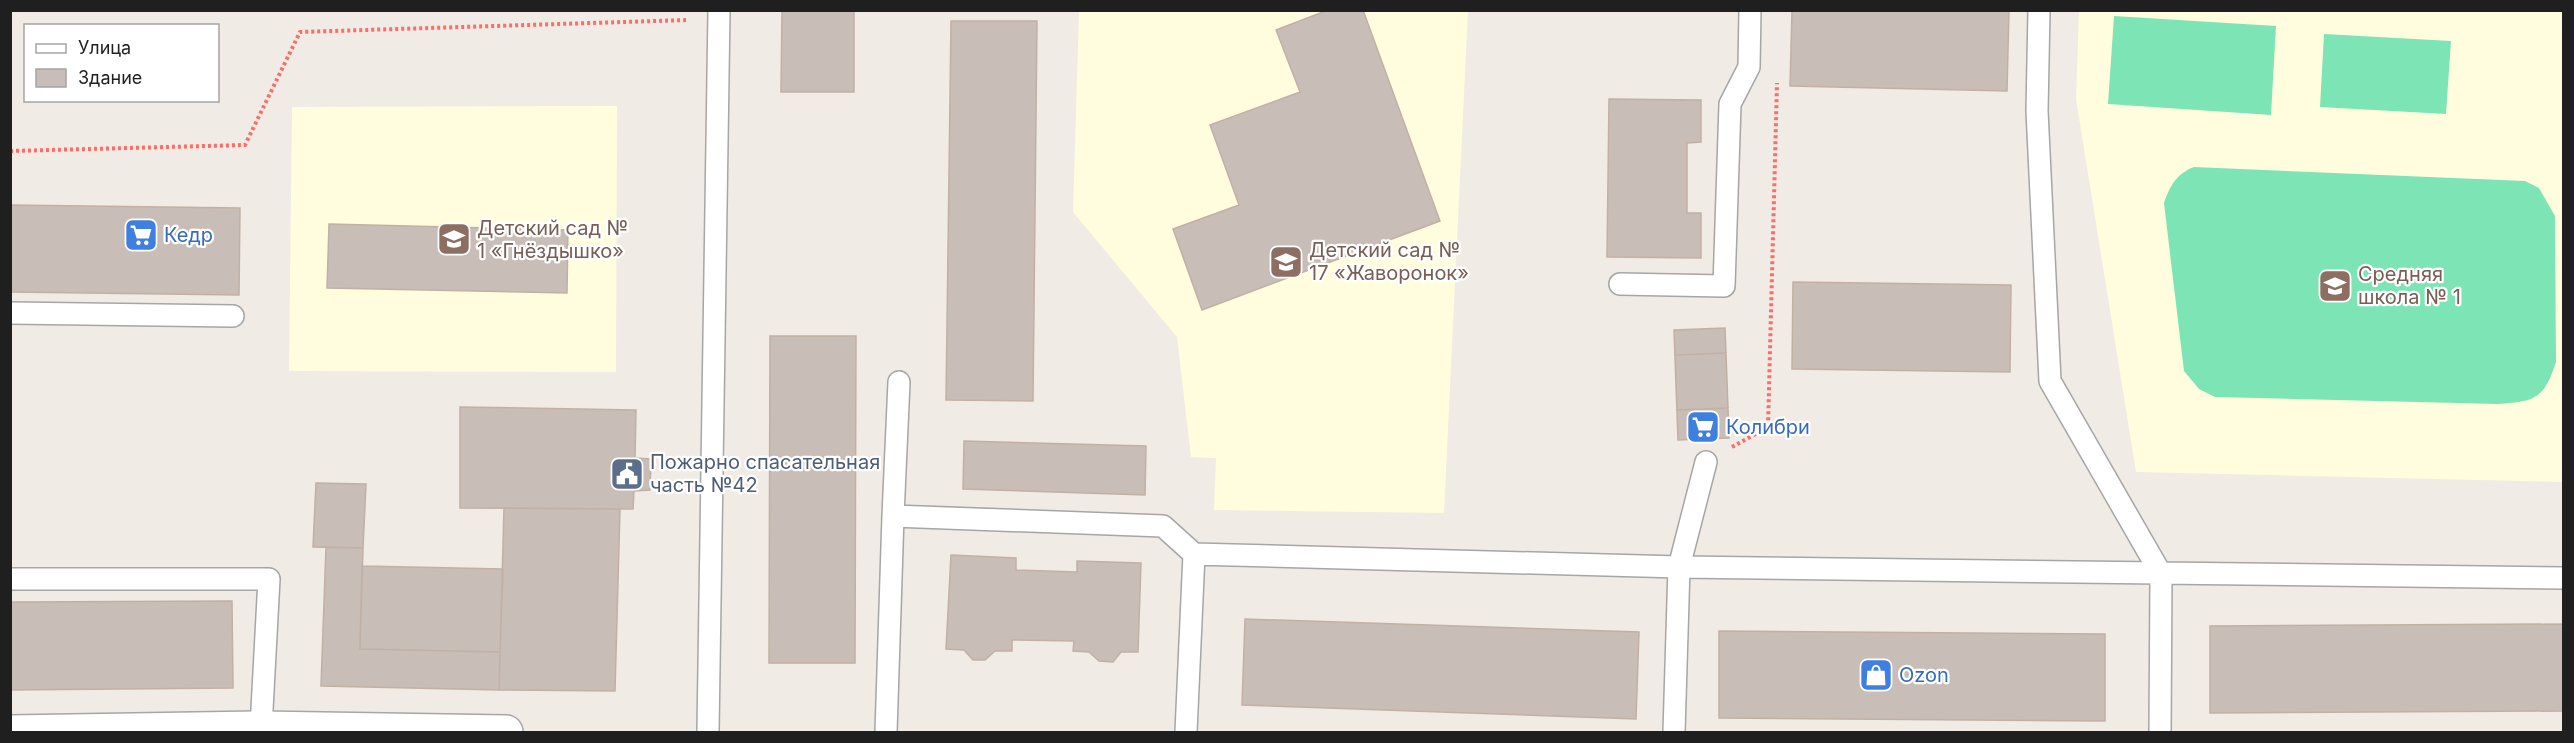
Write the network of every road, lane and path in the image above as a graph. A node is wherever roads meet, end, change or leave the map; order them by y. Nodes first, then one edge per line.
1 (1750, 10) edge
2 (2039, 10) edge
3 (719, 15) edge
4 (1777, 82) dead end
5 (10, 152) edge
6 (1620, 284) dead end
7 (10, 313) edge
8 (233, 316) dead end
9 (899, 381) dead end
10 (1706, 462) joint
11 (893, 516) junction
12 (1194, 554) junction
13 (1679, 567) junction
14 (2161, 574) junction
15 (2564, 578) edge
16 (10, 579) edge
17 (261, 728) junction
18 (10, 732) edge
19 (506, 732) edge
20 (708, 732) edge
21 (886, 732) edge
22 (1186, 732) edge
23 (1674, 732) edge
24 (2160, 732) edge

1 - 6 lane
2 - 14 lane
3 - 5 path
3 - 20 lane
4 - 10 path
7 - 8 lane
9 - 11 lane
10 - 13 lane
11 - 12 lane
11 - 21 lane
12 - 13 lane
12 - 22 lane
13 - 14 lane
13 - 23 lane
14 - 15 lane
14 - 24 lane
16 - 17 lane
17 - 18 street
17 - 19 street

